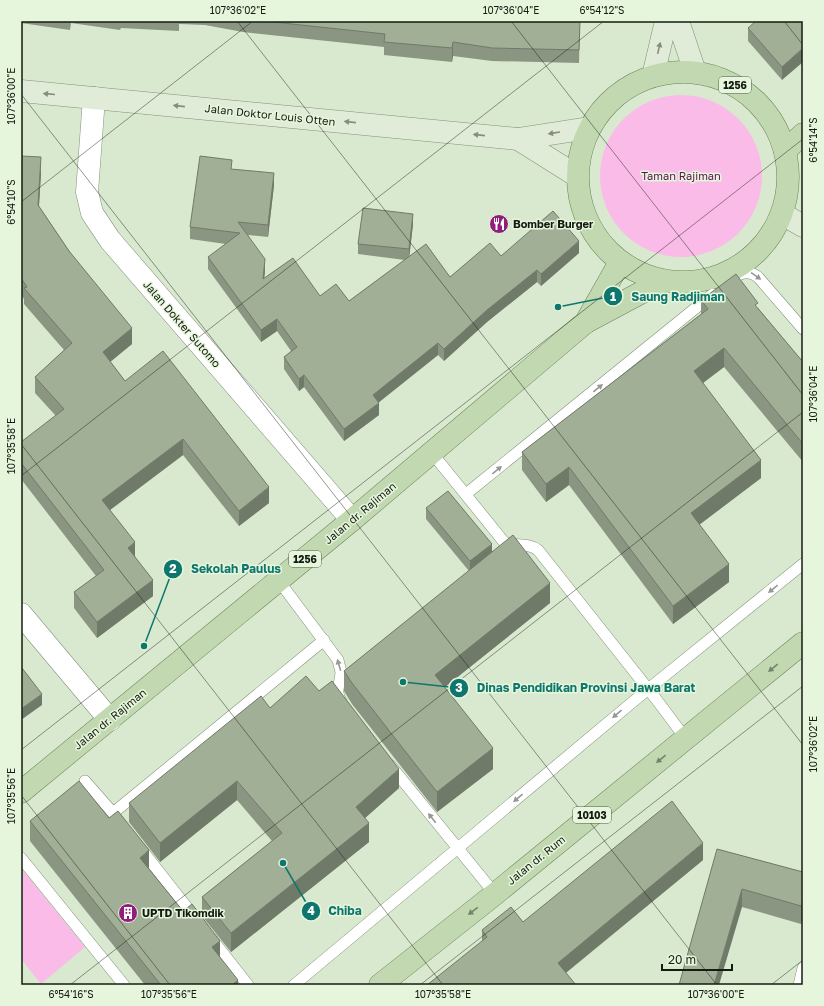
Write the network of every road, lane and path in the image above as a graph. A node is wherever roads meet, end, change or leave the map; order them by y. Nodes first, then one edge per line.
1 (666, 21) edge
2 (678, 21) edge
3 (694, 72) junction
4 (653, 76) junction
5 (21, 91) edge
6 (94, 98) junction
7 (589, 128) junction
8 (803, 134) edge
9 (518, 139) junction
10 (785, 151) junction
11 (577, 176) junction
12 (784, 215) junction
13 (803, 226) edge
14 (620, 262) junction
15 (663, 281) junction
16 (586, 322) junction
17 (803, 329) edge
18 (432, 453) junction
19 (466, 494) junction
20 (352, 520) junction
21 (515, 545) junction
22 (503, 554) edge
23 (803, 564) edge
24 (279, 580) junction
25 (21, 614) edge
26 (324, 640) junction
27 (803, 643) edge
28 (349, 678) edge
29 (337, 688) junction
30 (647, 690) junction
31 (346, 708) edge
32 (110, 720) junction
33 (686, 739) junction
34 (384, 757) edge
35 (85, 781) dead end
36 (21, 792) edge
37 (132, 838) edge
38 (456, 849) junction
39 (21, 858) edge
40 (495, 894) junction
41 (803, 968) edge
42 (124, 985) edge
43 (248, 985) edge
44 (294, 985) edge
45 (380, 985) edge
46 (799, 985) edge

4 -> 1 main road
2 - 3 main road
3 - 4 main road, 1256
3 - 10 main road, 1256
4 - 7 main road, 1256
6 -> 5 main road, Jalan Doktor Louis Otten
9 -> 6 main road, Jalan Doktor Louis Otten
6 - 20 street, Jalan Dokter Sutomo
7 -> 9 main road, Jalan Doktor Louis Otten
7 - 11 main road, 1256
8 - 10 main road
9 - 11 main road, Jalan Doktor Louis Otten
10 - 12 main road, 1256
11 - 14 main road, 1256
12 - 13 main road
12 - 15 main road, 1256
14 - 15 main road, 1256
14 - 16 main road, Jalan dr. Rajiman / 1256
15 - 16 main road, Jalan dr. Rajiman / 1256
16 - 18 main road, Jalan dr. Rajiman / 1256
19 -> 17 lane
18 - 19 lane
18 - 20 main road, Jalan dr. Rajiman / 1256
19 - 21 lane
20 - 24 main road, Jalan dr. Rajiman / 1256
21 - 22 lane
21 - 30 lane
23 -> 30 lane
24 - 26 lane
24 - 32 main road, Jalan dr. Rajiman / 1256
25 - 32 street
29 -> 26 lane
26 - 35 lane
27 -> 33 main road, Jalan dr. Rum / 10103
28 - 29 lane
29 - 31 lane
30 - 33 lane
30 -> 38 lane
32 - 36 main road, Jalan dr. Rajiman / 1256
33 -> 40 main road, Jalan dr. Rum / 10103
38 -> 34 lane
37 - 43 lane
38 - 40 lane
38 - 44 lane
39 - 42 lane
40 -> 45 main road, Jalan dr. Rum / 10103
41 - 46 lane

